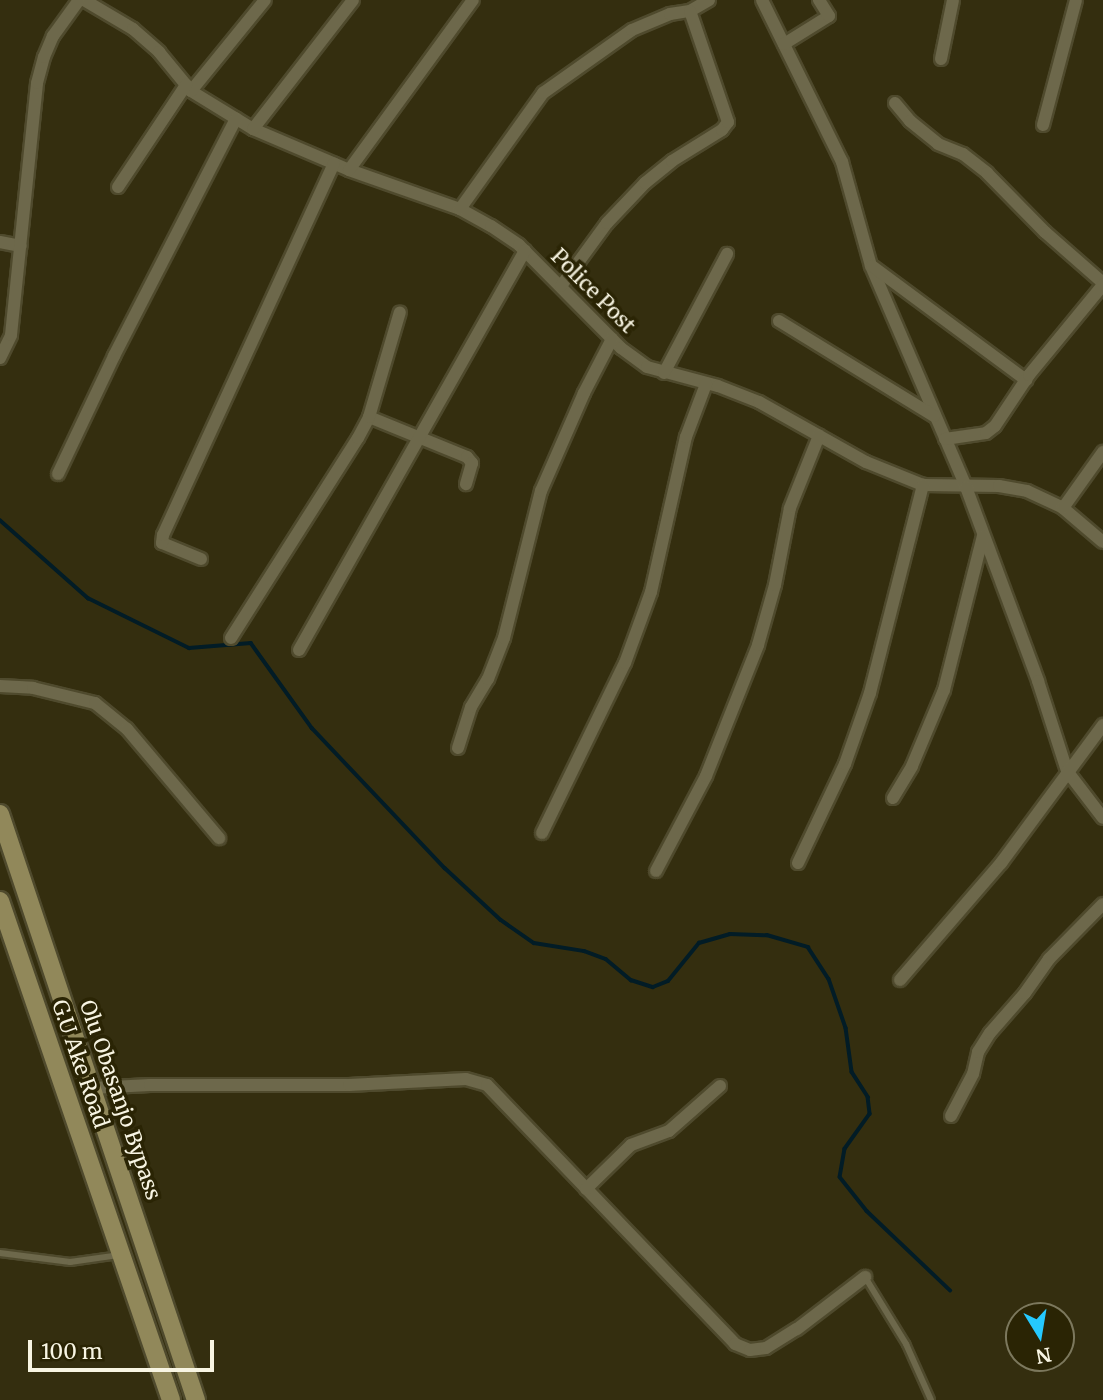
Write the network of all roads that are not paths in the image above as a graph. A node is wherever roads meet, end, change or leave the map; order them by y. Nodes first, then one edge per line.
1 (82, 0) edge
2 (265, 0) edge
3 (353, 0) edge
4 (473, 0) edge
5 (709, 0) edge
6 (762, 0) edge
7 (819, 0) edge
8 (953, 0) edge
9 (1076, 0) edge
10 (690, 11) junction
11 (784, 44) junction
12 (941, 60) dead end
13 (189, 88) junction
14 (895, 103) dead end
15 (236, 119) junction
16 (1043, 125) dead end
17 (253, 129) junction
18 (334, 163) junction
19 (349, 170) junction
20 (118, 187) dead end
21 (460, 209) junction
22 (0, 242) edge
23 (21, 246) junction
24 (525, 251) junction
25 (727, 254) dead end
26 (871, 266) junction
27 (1103, 284) edge
28 (561, 286) junction
29 (400, 312) dead end
30 (779, 321) dead end
31 (612, 339) junction
32 (0, 358) edge
33 (664, 373) junction
34 (1026, 380) junction
35 (706, 384) junction
36 (935, 416) junction
37 (369, 417) junction
38 (819, 436) junction
39 (421, 438) junction
40 (944, 439) junction
41 (1103, 452) edge
42 (58, 474) dead end
43 (466, 484) dead end
44 (923, 485) junction
45 (966, 487) junction
46 (1063, 508) junction
47 (983, 536) junction
48 (1103, 542) edge
49 (201, 559) dead end
50 (231, 638) dead end
51 (299, 650) dead end
52 (0, 686) edge
53 (1103, 725) edge
54 (458, 748) dead end
55 (1067, 771) junction
56 (893, 798) dead end
57 (0, 814) edge
58 (1103, 818) edge
59 (542, 833) dead end
60 (219, 838) dead end
61 (799, 863) dead end
62 (656, 872) dead end
63 (0, 901) edge
64 (1103, 904) edge
65 (900, 980) dead end
66 (720, 1086) dead end
67 (92, 1088) junction
68 (951, 1116) dead end
69 (586, 1189) junction
70 (0, 1253) edge
71 (121, 1254) junction
72 (865, 1277) joint
73 (171, 1400) edge
74 (197, 1400) edge
75 (931, 1400) edge

1 - 13 street, Police Post
1 - 23 street
2 - 13 street
3 - 17 street
4 - 19 street
5 - 10 street
6 - 11 street
7 - 11 street
8 - 12 street
9 - 16 street
10 - 21 street
10 - 28 street
11 - 26 street
13 - 15 street, Police Post
13 - 20 street
14 - 27 street
15 - 17 street, Police Post
15 - 42 street
17 - 18 street, Police Post
18 - 19 street, Police Post
18 - 49 street
19 - 21 street, Police Post
21 - 24 street, Police Post
22 - 23 street
23 - 32 street
24 - 28 street, Police Post
24 - 39 street
25 - 33 street
26 - 34 street
26 - 36 street
27 - 34 street
28 - 31 street, Police Post
29 - 37 street
30 - 36 street
31 - 33 street, Police Post
31 - 54 street
33 - 35 street, Police Post
34 - 40 street
35 - 38 street, Police Post
35 - 59 street
36 - 40 street
37 - 39 street
37 - 50 street
38 - 44 street, Police Post
38 - 62 street
39 - 43 street
39 - 51 street
40 - 45 street
41 - 46 street
44 - 45 street, Police Post
44 - 61 street
45 - 46 street, Police Post
45 - 47 street
46 - 48 street, Police Post
47 - 55 street
47 - 56 street
52 - 60 street
53 - 55 street
55 - 58 street
55 - 65 street
57 - 67 main road, Olu Obasanjo Bypass
63 - 71 main road, G.U Ake Road
64 - 68 street
66 - 69 street
67 - 69 street
67 - 74 main road, Olu Obasanjo Bypass
69 - 72 street
70 - 71 lane
71 - 73 main road, G.U Ake Road
72 - 75 lane

